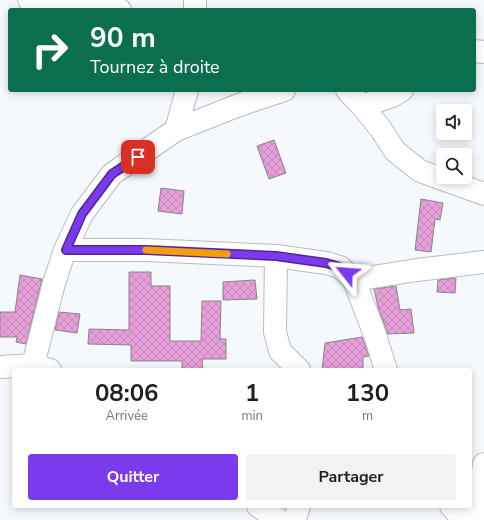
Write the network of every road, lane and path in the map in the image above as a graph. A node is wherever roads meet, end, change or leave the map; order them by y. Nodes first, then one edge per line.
1 (30, 0) edge
2 (115, 8) edge
3 (186, 92) edge
4 (278, 92) edge
5 (349, 92) edge
6 (399, 92) edge
7 (362, 106) junction
8 (176, 130) junction
9 (484, 194) edge
10 (66, 250) junction
11 (276, 256) junction
12 (484, 262) edge
13 (354, 280) junction
14 (0, 368) edge
15 (42, 368) edge
16 (297, 368) edge
17 (385, 368) edge
18 (484, 464) edge
19 (298, 508) edge
20 (453, 508) edge
21 (295, 520) edge
22 (467, 520) edge
23 (477, 520) edge

1 - 2 street
3 - 8 street
4 - 8 street
5 - 7 street
6 - 7 street
7 - 9 street
8 - 10 street
10 - 11 street
10 - 15 street
11 - 13 street
11 - 16 street
12 - 13 street
13 - 17 street
14 - 15 street
18 - 23 street
19 - 21 street
20 - 22 street

